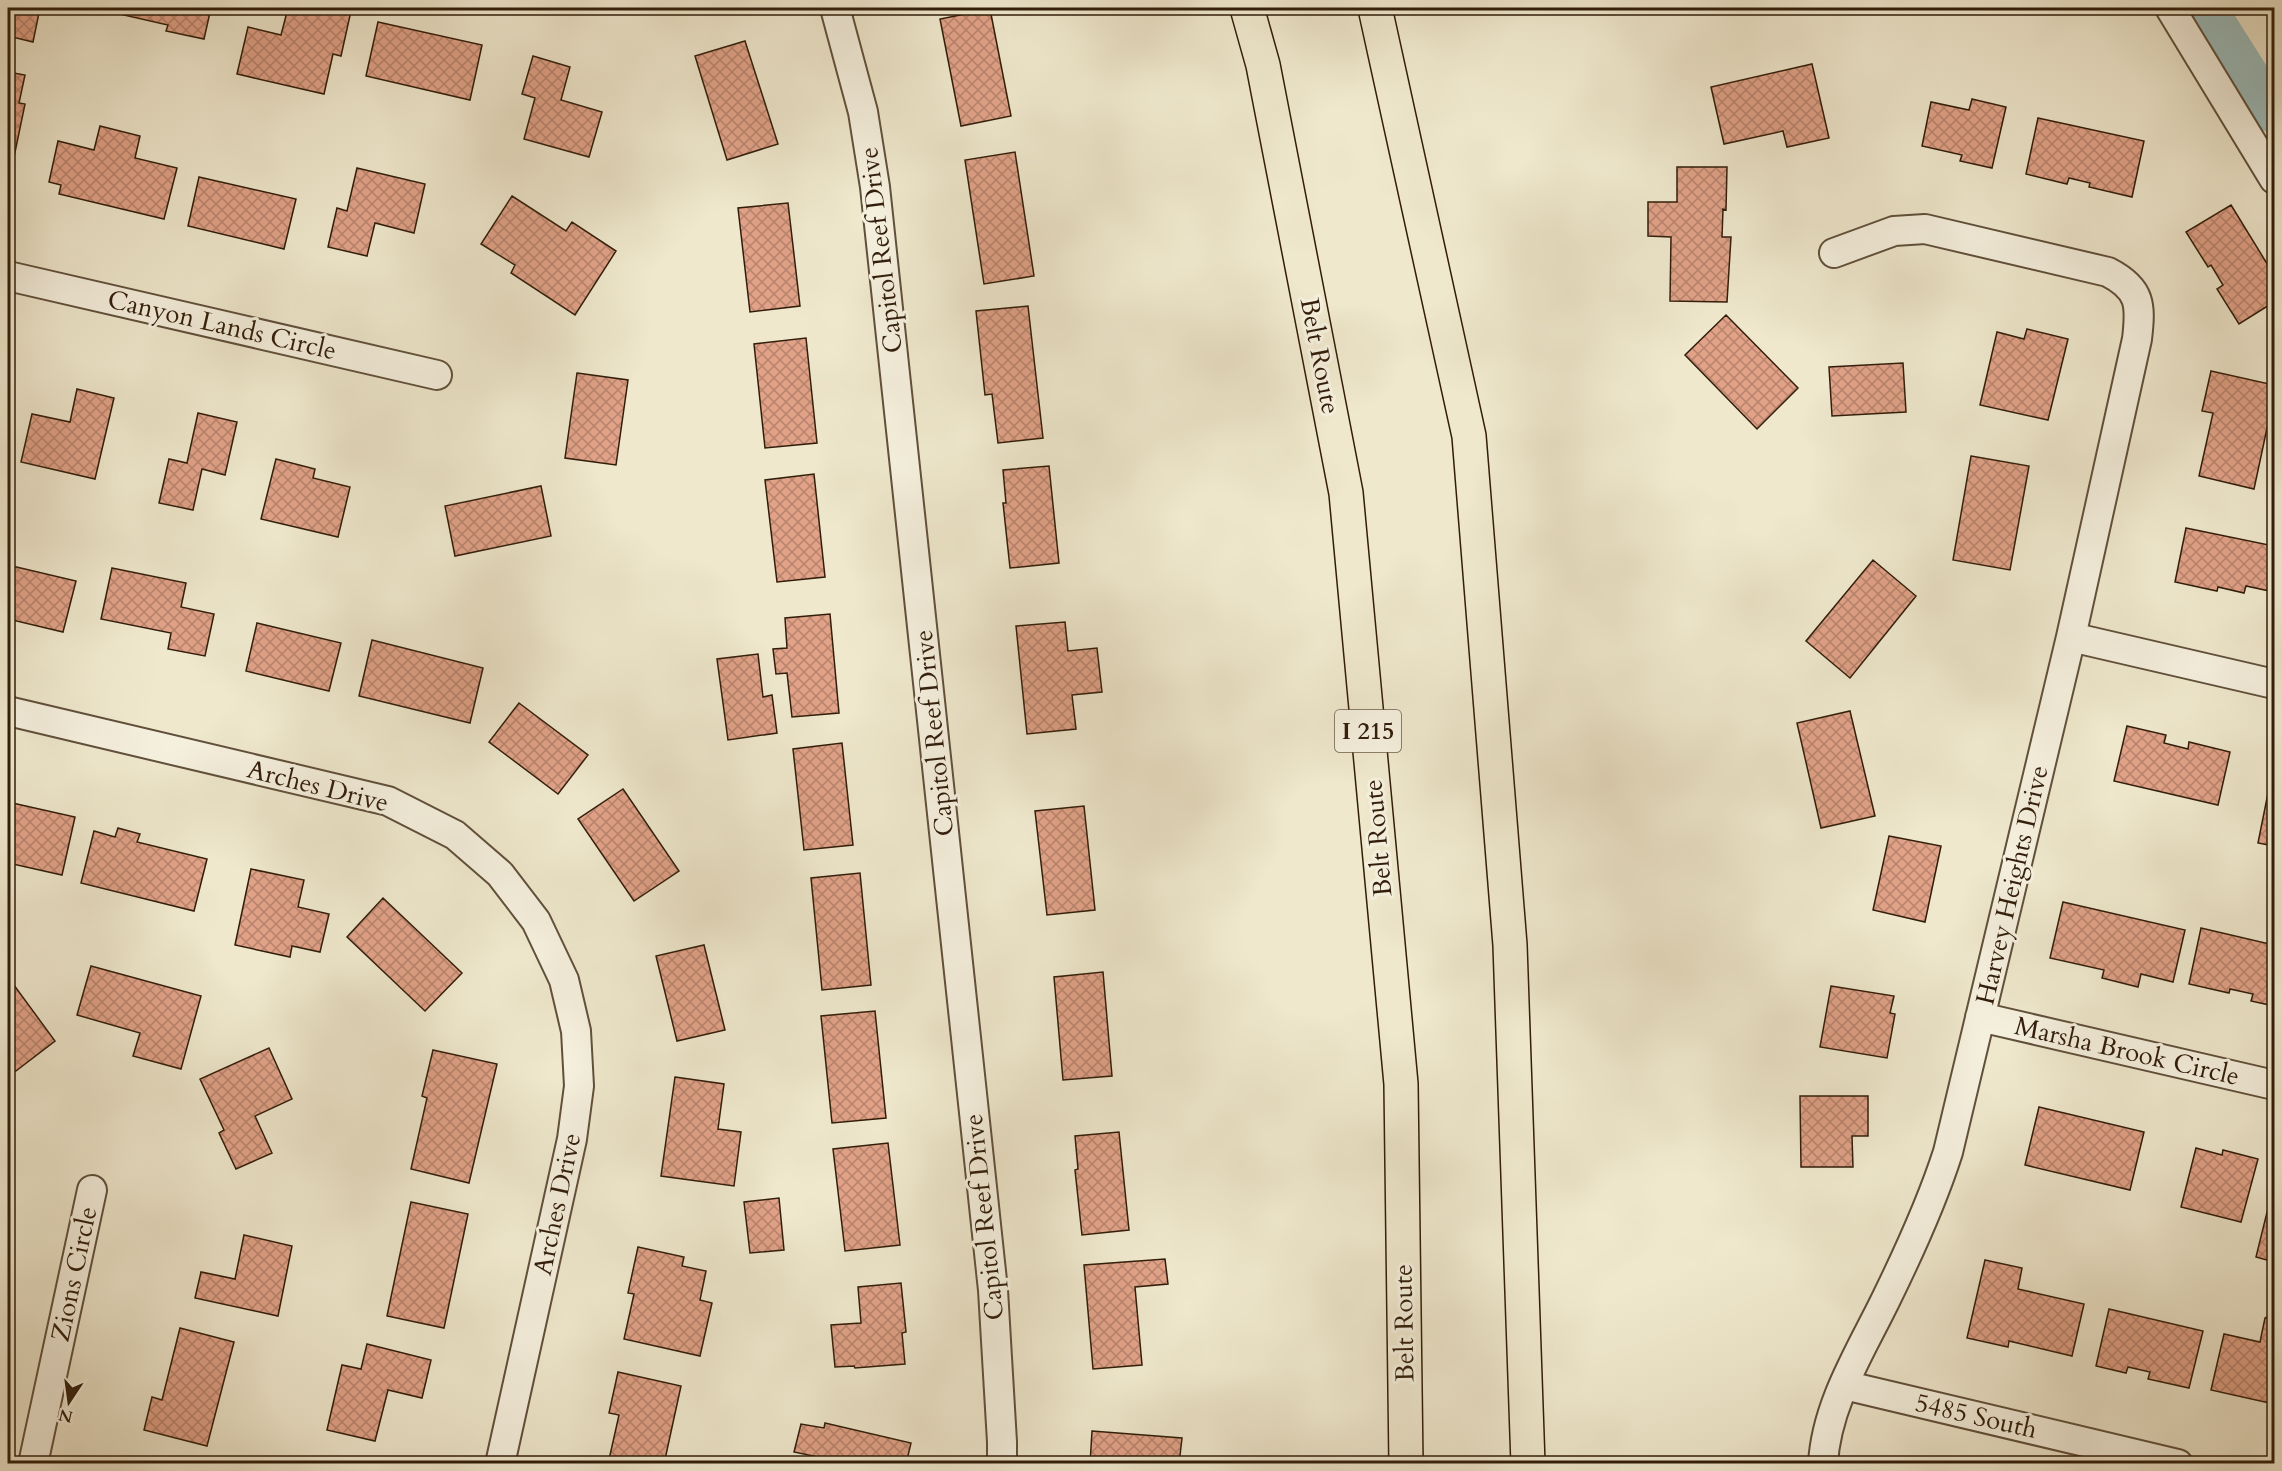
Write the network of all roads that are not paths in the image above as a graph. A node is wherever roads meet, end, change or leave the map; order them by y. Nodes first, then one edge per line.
1 (835, 8) edge
2 (1246, 8) edge
3 (1375, 8) edge
4 (2170, 8) edge
5 (2274, 179) edge
6 (1834, 253) dead end
7 (8, 276) edge
8 (437, 375) dead end
9 (2071, 636) junction
10 (2274, 684) edge
11 (8, 711) edge
12 (1980, 1017) junction
13 (2274, 1085) edge
14 (92, 1190) dead end
15 (1844, 1385) junction
16 (33, 1464) edge
17 (500, 1464) edge
18 (1002, 1464) edge
19 (1406, 1464) edge
20 (1528, 1464) edge
21 (1823, 1464) edge
22 (2178, 1464) edge

1 - 18 street, Capitol Reef Drive
2 - 19 highway, Belt Route / I 215
3 - 20 highway
4 - 5 street
6 - 9 street, Harvey Heights Drive
7 - 8 street, Canyon Lands Circle
9 - 10 street
9 - 12 street, Harvey Heights Drive
11 - 17 street, Arches Drive
12 - 13 street, Marsha Brook Circle
12 - 15 street, Harvey Heights Drive
14 - 16 street, Zions Circle
15 - 21 street, Harvey Heights Drive
15 - 22 street, 5485 South

